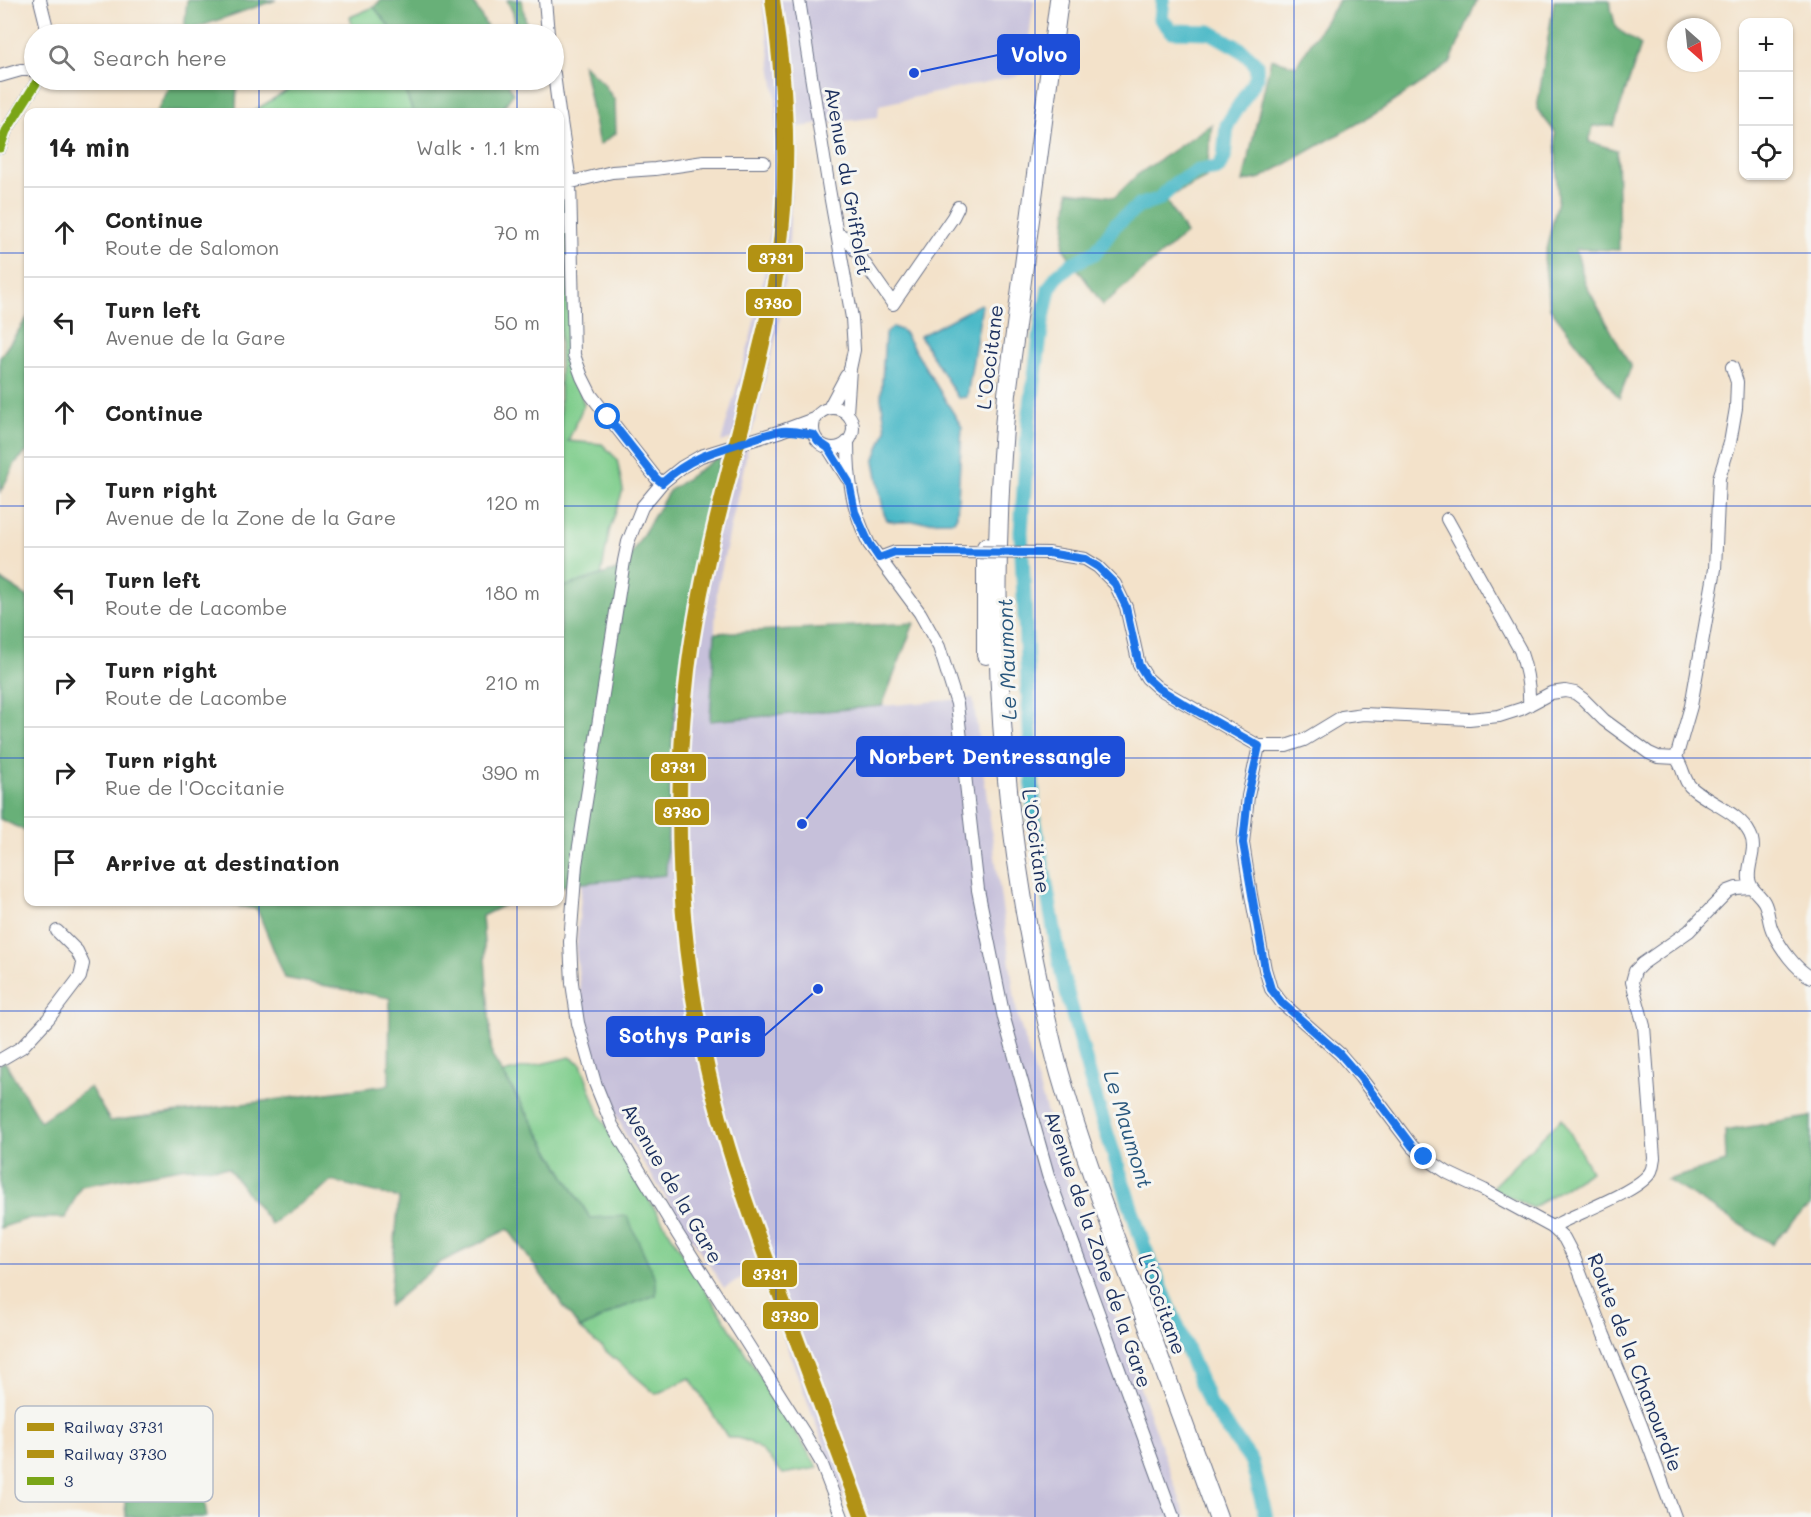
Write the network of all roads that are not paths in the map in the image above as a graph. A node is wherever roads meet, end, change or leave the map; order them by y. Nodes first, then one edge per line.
1 (40, 0) edge
2 (545, 0) edge
3 (799, 0) edge
4 (1046, 0) edge
5 (1059, 0) edge
6 (46, 24) edge
7 (547, 24) edge
8 (24, 70) edge
9 (0, 76) edge
10 (32, 90) edge
11 (556, 90) edge
12 (558, 108) edge
13 (0, 148) edge
14 (764, 162) dead end
15 (565, 184) edge
16 (958, 207) dead end
17 (839, 235) junction
18 (1732, 367) dead end
19 (849, 369) junction
20 (829, 408) junction
21 (847, 413) junction
22 (816, 418) junction
23 (781, 431) junction
24 (814, 435) junction
25 (848, 442) junction
26 (828, 448) junction
27 (849, 482) junction
28 (662, 483) junction
29 (1447, 519) dead end
30 (879, 558) junction
31 (1528, 705) junction
32 (1259, 746) junction
33 (1676, 758) junction
34 (1750, 887) junction
35 (57, 931) dead end
36 (1811, 977) edge
37 (0, 1060) edge
38 (1552, 1227) junction
39 (842, 1517) edge
40 (1173, 1517) edge
41 (1206, 1517) edge
42 (1218, 1517) edge
43 (1675, 1517) edge

1 - 6 street
2 - 7 street
3 - 17 street, Avenue du Griffolet
4 - 41 highway, L'Occitane
5 - 42 highway, L'Occitane
8 - 9 street
10 - 13 street
11 - 12 street
14 - 15 street
15 - 28 street
16 - 17 street
17 - 19 street, Avenue du Griffolet
18 - 33 street
19 - 20 street
19 - 21 street
20 - 21 street
20 - 22 street
21 - 25 street
22 - 23 street, Avenue de la Gare
22 - 24 street
23 - 24 street
23 - 28 street, Avenue de la Gare
24 - 26 street
25 - 26 street
25 - 27 street, Avenue de la Zone de la Gare
26 - 27 street, Avenue de la Zone de la Gare
27 - 30 street, Avenue de la Zone de la Gare
28 - 39 street, Avenue de la Gare
29 - 31 street
30 - 32 street, bridge
30 - 40 street, Avenue de la Zone de la Gare
31 - 32 street
31 - 33 street
32 - 38 street
33 - 34 street
34 - 36 street
34 - 38 street
35 - 37 street
38 - 43 street, Route de la Chanourdie

